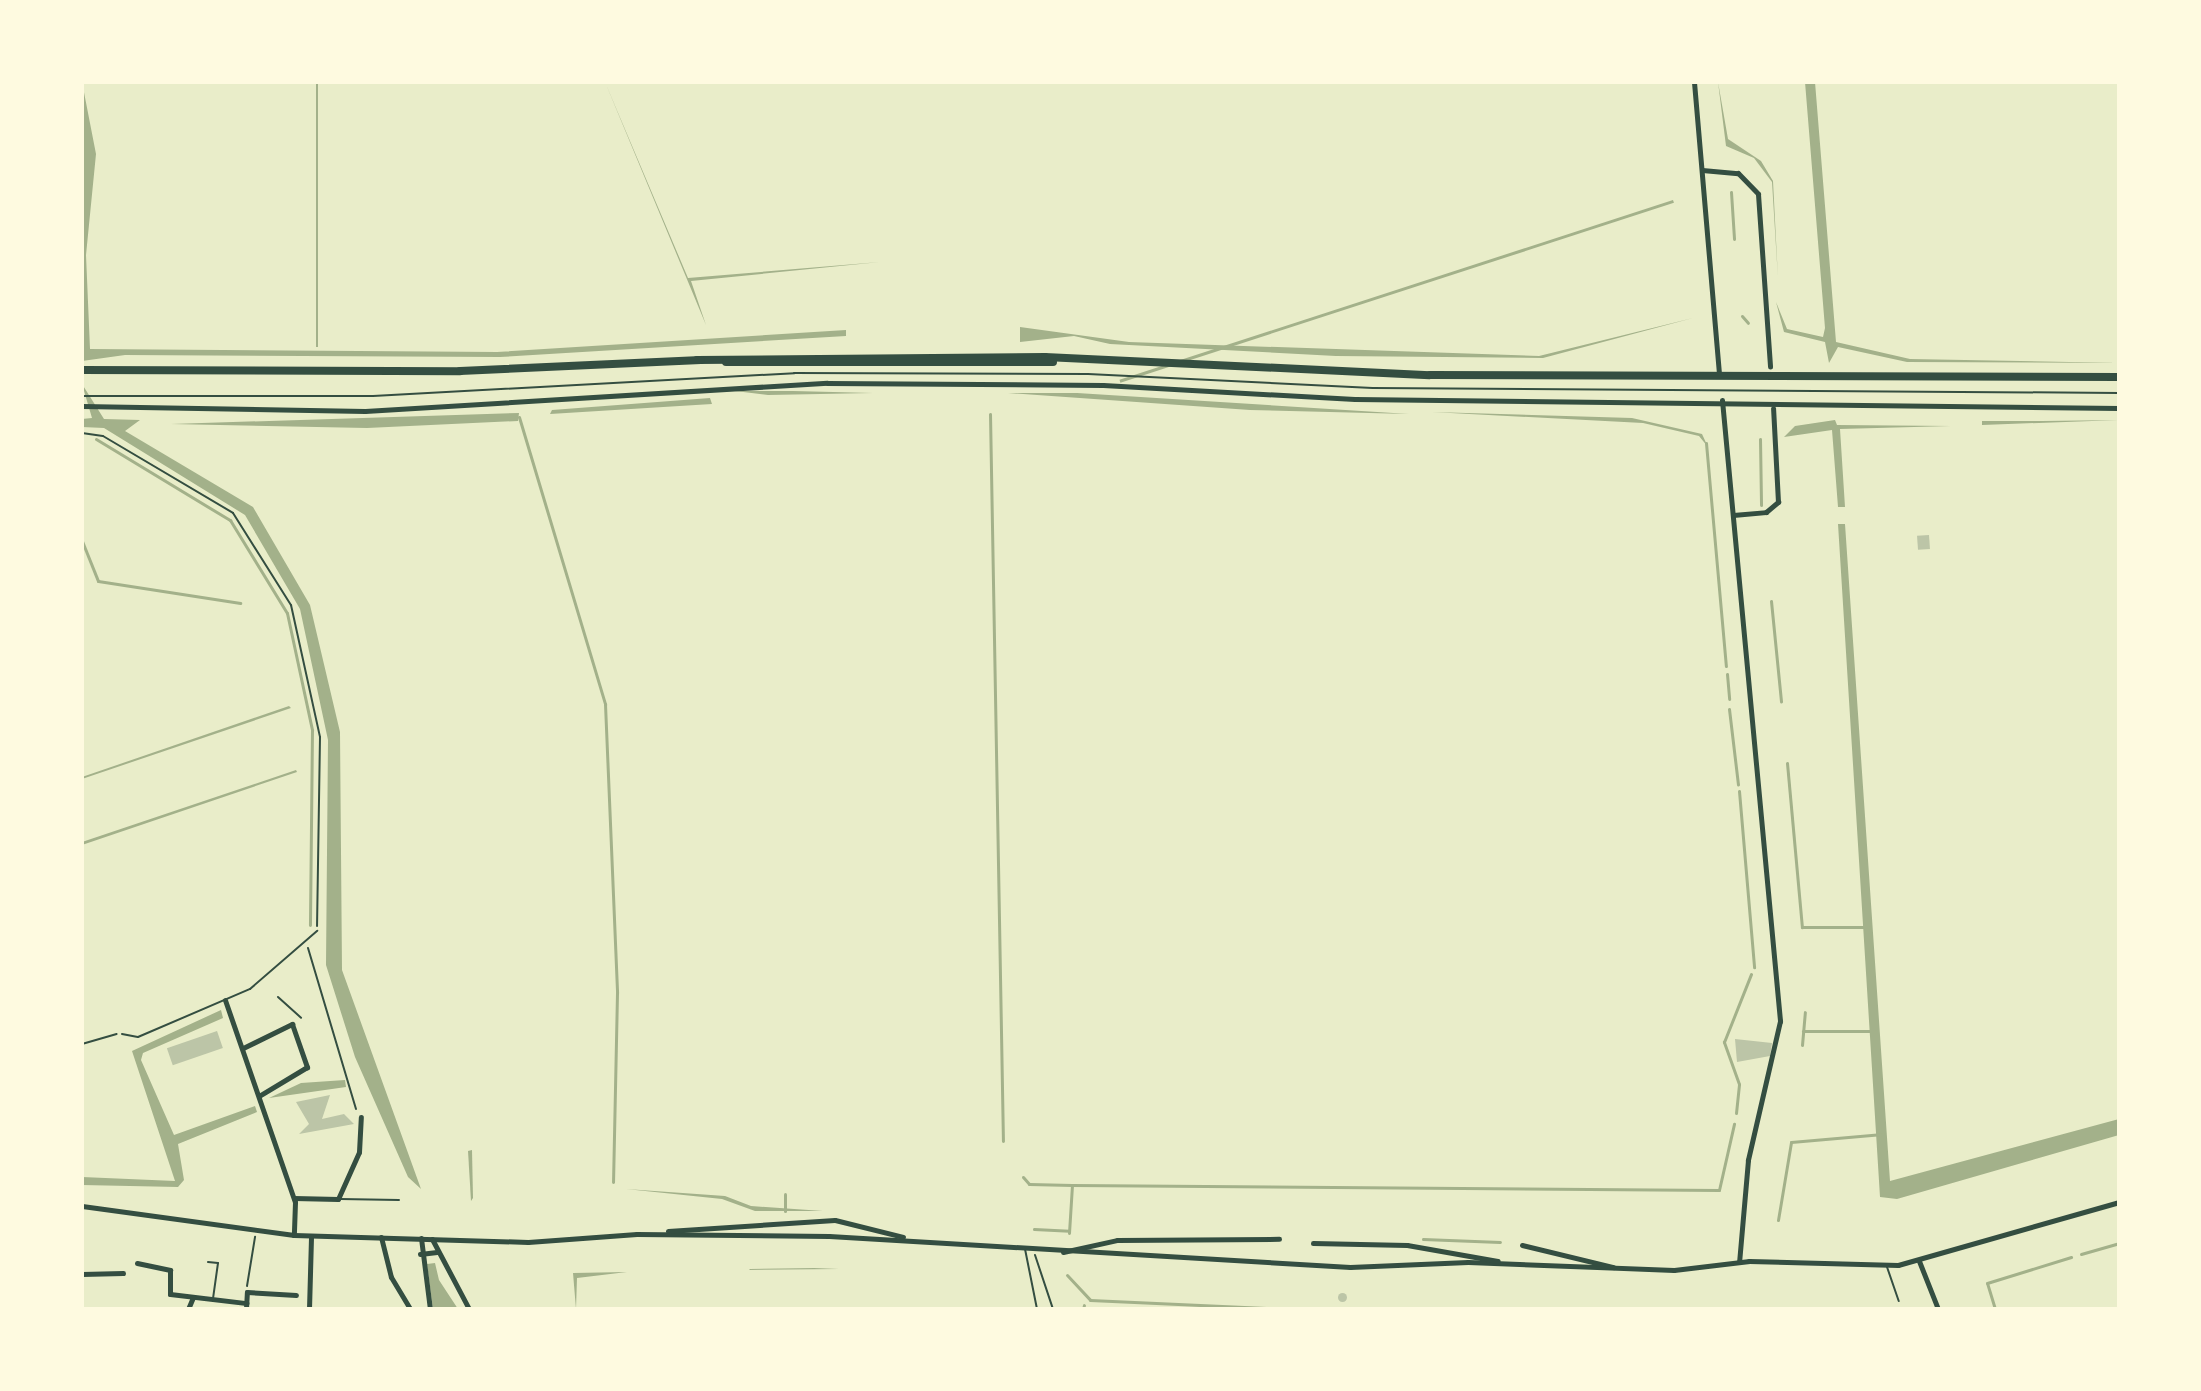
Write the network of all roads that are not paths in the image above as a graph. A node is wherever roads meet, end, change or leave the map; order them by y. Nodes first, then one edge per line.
1 (1694, 82) edge
2 (1702, 170) junction
3 (1770, 367) dead end
4 (82, 370) edge
5 (1719, 376) junction
6 (2119, 377) edge
7 (2119, 393) edge
8 (82, 396) edge
9 (1722, 400) junction
10 (82, 406) edge
11 (1773, 408) dead end
12 (2119, 408) edge
13 (1733, 515) junction
14 (317, 931) road end
15 (225, 1000) junction
16 (122, 1034) road end
17 (243, 1048) junction
18 (259, 1096) junction
19 (361, 1117) road end
20 (294, 1198) junction
21 (338, 1199) junction
22 (399, 1200) dead end
23 (2119, 1202) edge
24 (82, 1206) edge
25 (656, 1234) junction
26 (294, 1235) junction
27 (311, 1236) junction
28 (381, 1237) junction
29 (421, 1238) junction
30 (905, 1238) junction
31 (432, 1239) junction
32 (1279, 1239) dead end
33 (1313, 1243) dead end
34 (1522, 1245) dead end
35 (1025, 1248) junction
36 (437, 1252) junction
37 (1062, 1253) junction
38 (420, 1254) junction
39 (1919, 1261) junction
40 (208, 1262) dead end
41 (1739, 1262) junction
42 (137, 1263) dead end
43 (1502, 1263) junction
44 (1887, 1266) junction
45 (1614, 1268) junction
46 (123, 1273) dead end
47 (82, 1274) edge
48 (296, 1295) dead end
49 (193, 1297) junction
50 (213, 1299) junction
51 (1899, 1301) dead end
52 (246, 1306) edge
53 (188, 1309) edge
54 (309, 1309) edge
55 (410, 1309) edge
56 (430, 1309) edge
57 (469, 1309) edge
58 (1037, 1309) edge
59 (1938, 1309) edge

1 - 2 street
2 - 3 street
2 - 5 street
4 - 5 main road
5 - 6 main road
7 - 8 lane
9 - 10 street
9 - 12 street
9 - 13 street
11 - 13 street
13 - 41 street
14 - 15 lane
15 - 16 lane
15 - 17 street
17 - 18 street
17 - 18 street
18 - 20 street
19 - 21 street
20 - 21 street
20 - 26 street
21 - 22 lane
23 - 39 street
24 - 26 street
25 - 30 street
25 - 30 street
25 - 31 street
26 - 27 street
27 - 28 street
27 - 54 street
28 - 29 street
28 - 55 street
29 - 31 street
29 - 38 street
30 - 35 street
31 - 36 street
32 - 37 street
33 - 43 street
34 - 45 street
35 - 37 street
35 - 58 lane
36 - 38 street
36 - 57 street
37 - 43 street
38 - 56 street
39 - 44 street
39 - 59 street
40 - 50 lane
41 - 44 street
41 - 45 street
42 - 49 street
43 - 45 street
44 - 51 lane
46 - 47 street
48 - 52 street
49 - 50 street
49 - 53 street
50 - 52 street

